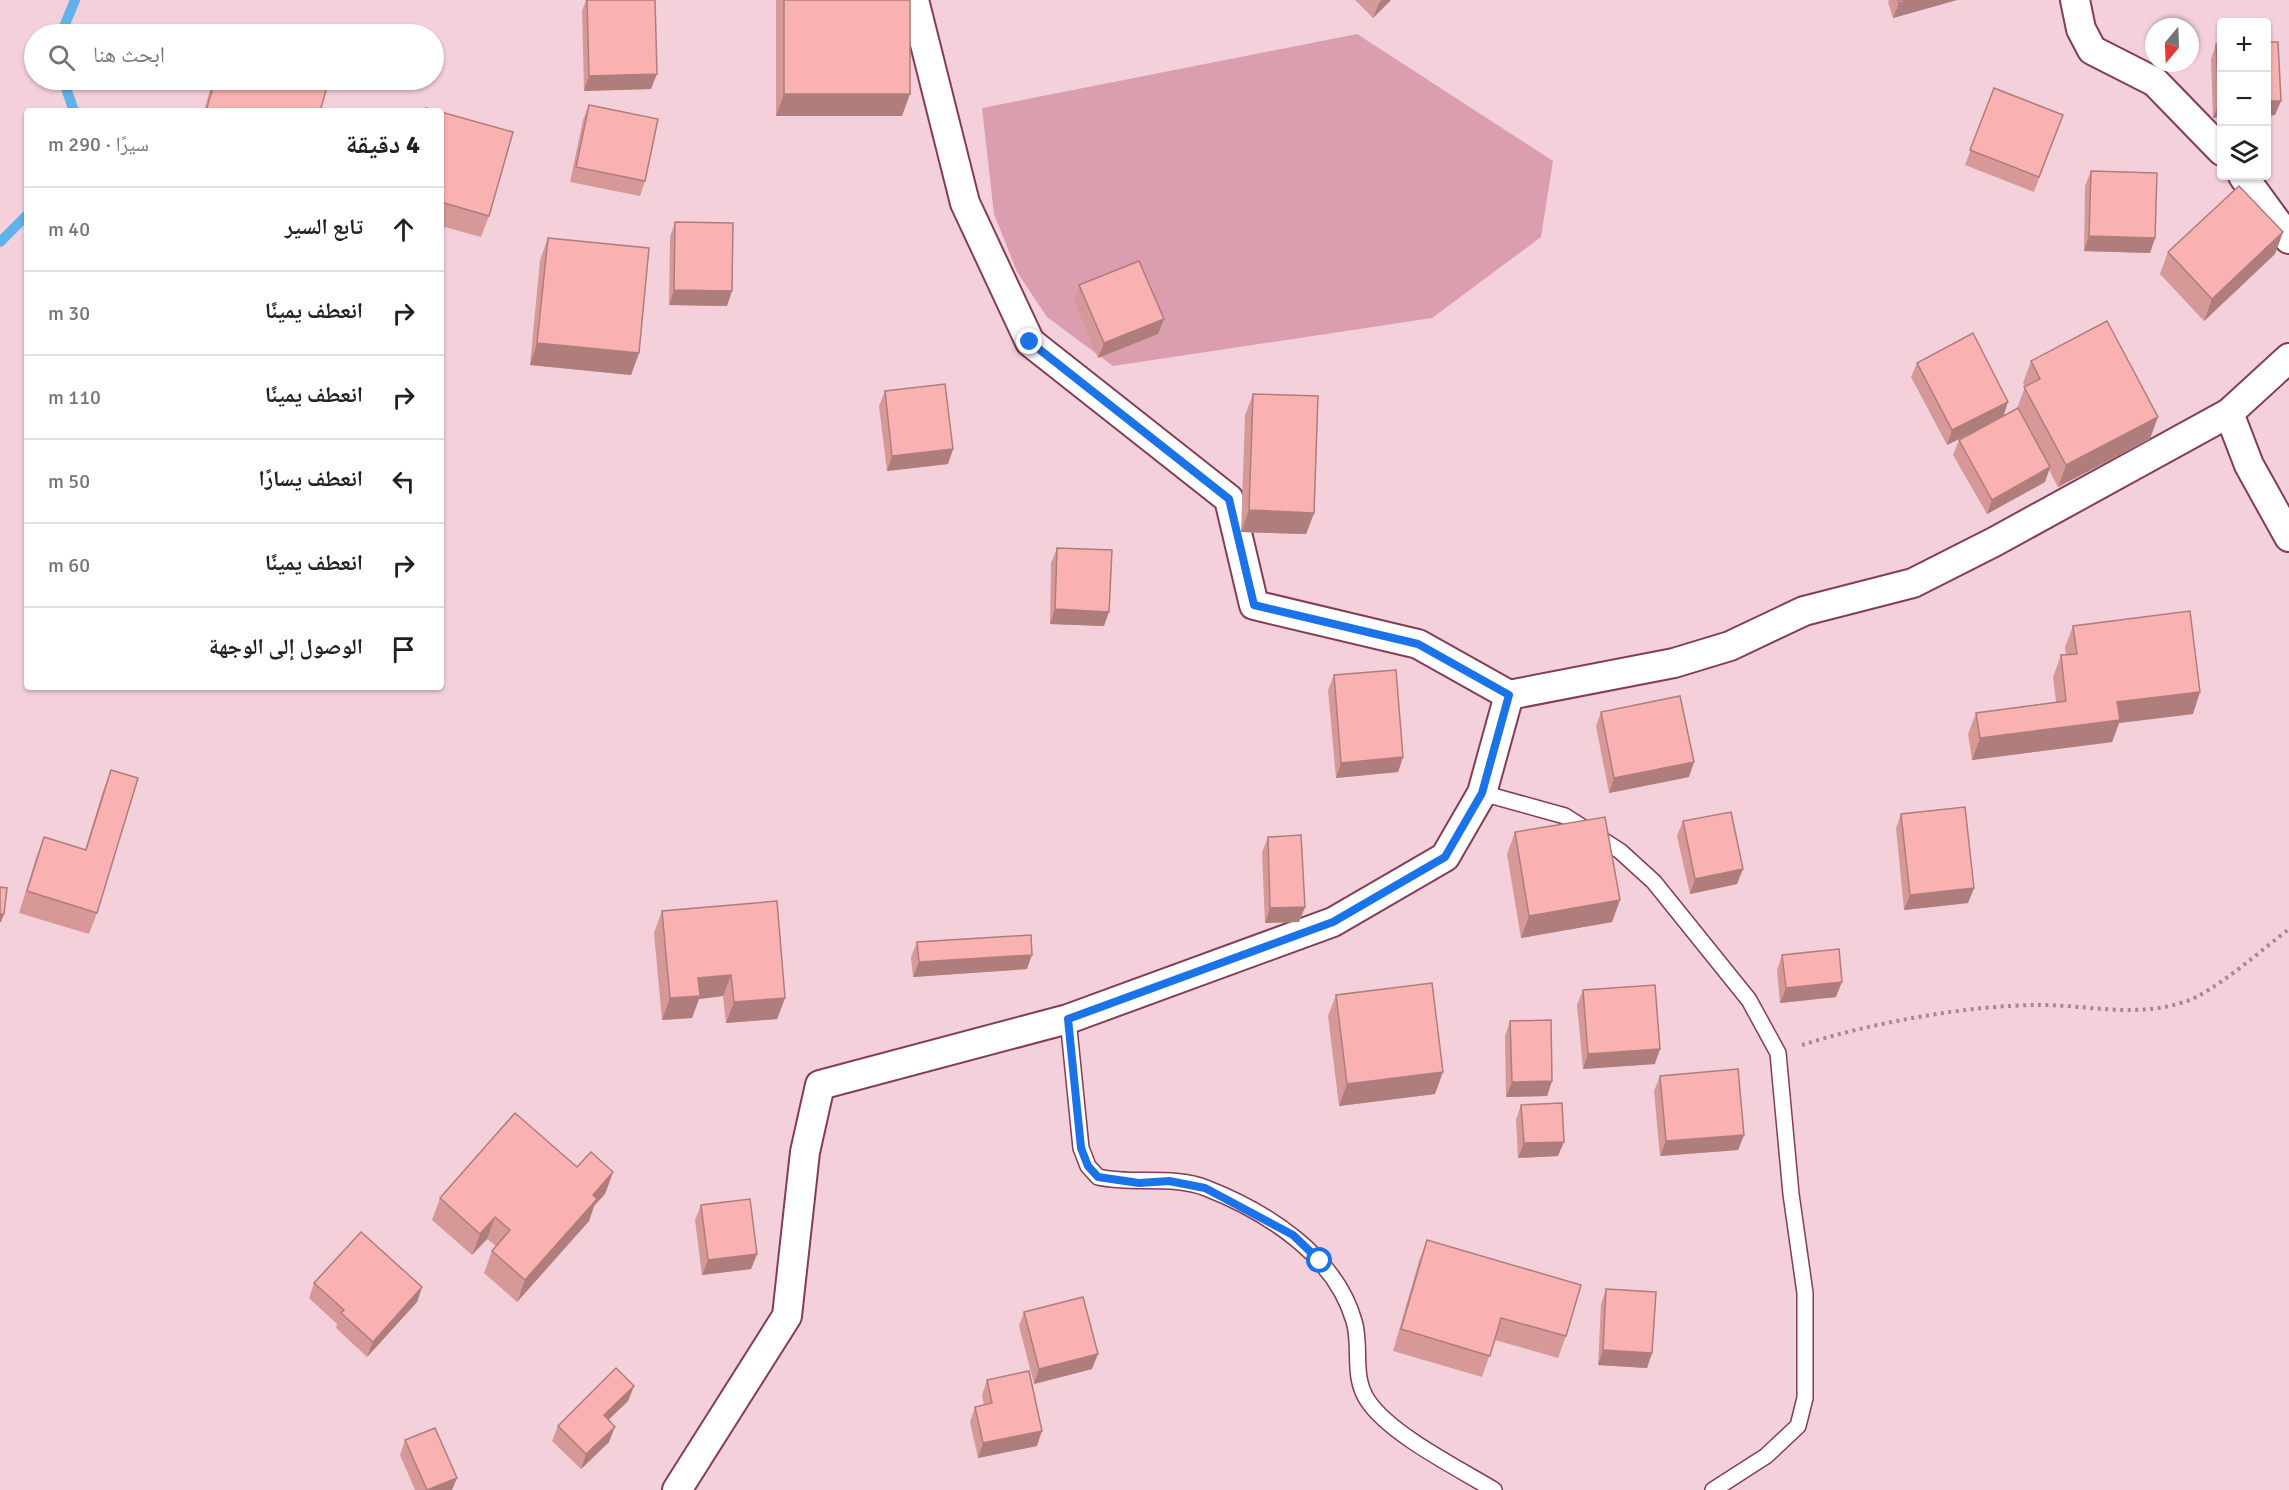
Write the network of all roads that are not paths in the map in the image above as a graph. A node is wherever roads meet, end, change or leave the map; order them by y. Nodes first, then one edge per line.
1 (914, 0) edge
2 (2075, 0) edge
3 (2217, 146) edge
4 (2246, 180) edge
5 (2289, 239) edge
6 (2289, 358) edge
7 (2229, 413) junction
8 (2289, 537) edge
9 (1509, 695) junction
10 (1482, 793) junction
11 (1068, 1019) junction
12 (677, 1490) edge
13 (1494, 1490) edge
14 (1713, 1490) edge

1 - 9 street
2 - 3 street
4 - 5 street
6 - 7 street
7 - 8 street
7 - 9 street
9 - 10 street
10 - 11 street
10 - 14 lane
11 - 12 street
11 - 13 lane

